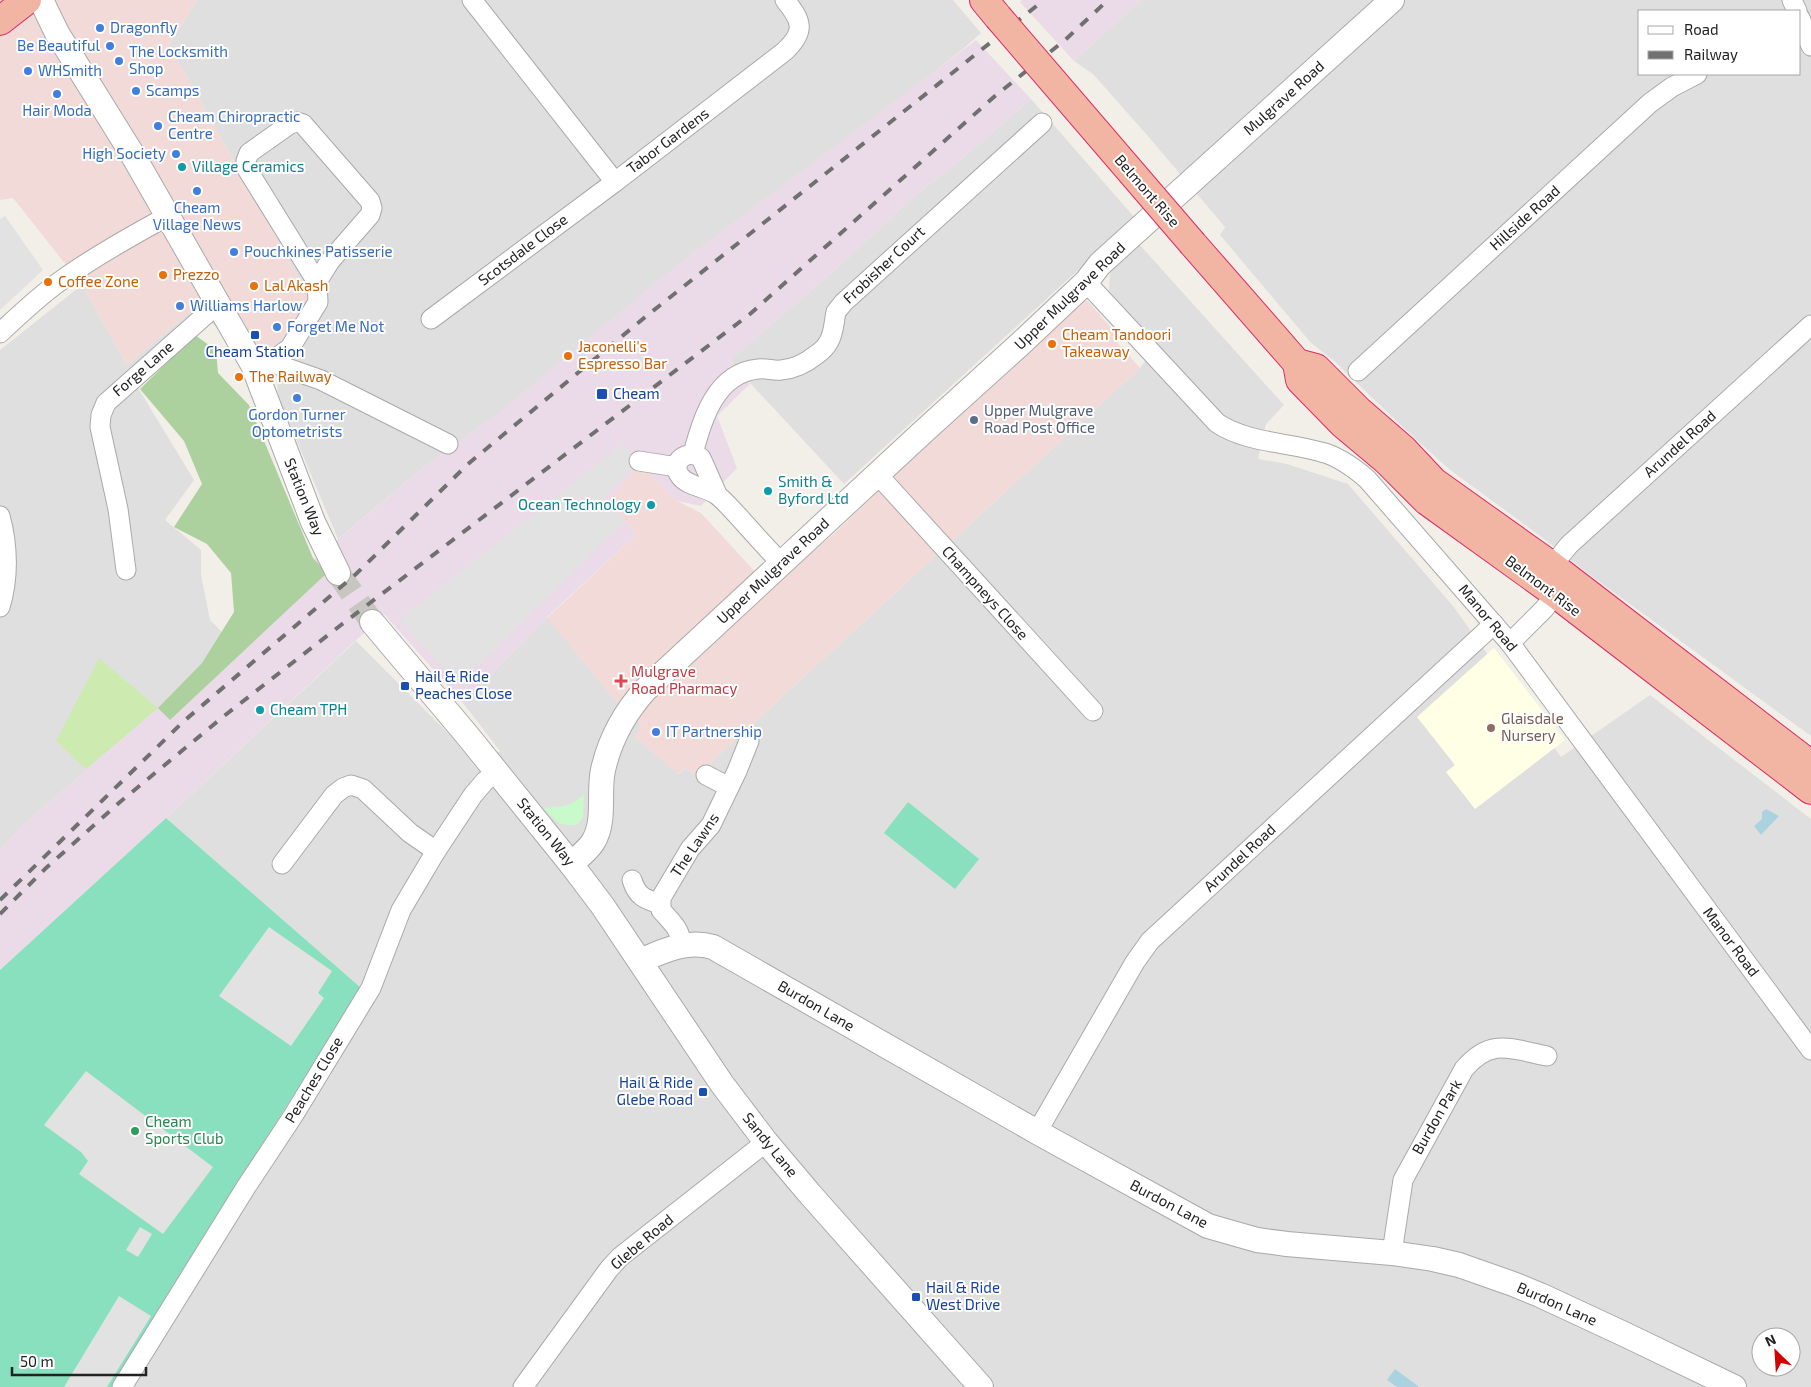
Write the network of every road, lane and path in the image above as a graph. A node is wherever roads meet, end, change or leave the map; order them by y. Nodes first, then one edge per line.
1 (27, 0) edge
2 (41, 0) edge
3 (472, 0) edge
4 (785, 0) edge
5 (1392, 0) edge
6 (991, 9) edge
7 (0, 21) edge
8 (1695, 75) edge
9 (1042, 122) dead end
10 (615, 182) junction
11 (1175, 196) joint
12 (168, 216) junction
13 (317, 282) junction
14 (1086, 282) junction
15 (218, 303) junction
16 (431, 319) dead end
17 (1811, 325) edge
18 (0, 333) edge
19 (1297, 363) junction
20 (261, 364) junction
21 (1358, 371) dead end
22 (448, 444) dead end
23 (692, 454) junction
24 (639, 461) dead end
25 (677, 467) junction
26 (878, 475) junction
27 (717, 494) junction
28 (0, 516) edge
29 (781, 563) junction
30 (1552, 566) junction
31 (126, 570) dead end
32 (338, 573) tunnel mouth
33 (1556, 594) junction
34 (0, 607) edge
35 (372, 622) tunnel mouth
36 (1494, 624) junction
37 (1510, 643) junction
38 (1093, 711) dead end
39 (749, 740) dead end
40 (1811, 765) edge
41 (497, 771) junction
42 (706, 775) dead end
43 (729, 787) junction
44 (1811, 790) edge
45 (436, 851) junction
46 (282, 864) dead end
47 (578, 873) junction
48 (632, 880) dead end
49 (660, 904) junction
50 (682, 945) junction
51 (640, 961) junction
52 (1811, 1050) edge
53 (1547, 1056) dead end
54 (1037, 1132) junction
55 (766, 1142) junction
56 (1392, 1253) junction
57 (122, 1387) edge
58 (523, 1387) edge
59 (981, 1387) edge
60 (1734, 1387) edge

1 - 7 highway
2 - 12 street, Station Way
3 - 10 street, Tabor Gardens
4 - 10 street, Tabor Gardens
5 - 11 street, Mulgrave Road
6 - 19 highway, Belmont Rise, bridge
8 - 21 street, Hillside Road
9 - 23 street, Frobisher Court
10 - 16 street, Scotsdale Close
11 - 14 street, Upper Mulgrave Road
12 - 15 street, Station Way
12 - 18 street
13 - 13 street
13 - 20 street
14 - 26 street, Upper Mulgrave Road
14 - 36 street, Manor Road
15 - 20 street, Station Way
15 - 31 street, Forge Lane
17 - 30 street, Arundel Road
19 - 30 highway, Belmont Rise
19 - 33 highway, Belmont Rise
20 - 22 street
20 - 32 street, Station Way
23 - 25 street
23 - 27 street
24 - 25 street
25 - 27 street
26 - 29 street, Upper Mulgrave Road
26 - 38 street, Champneys Close
27 - 29 street
28 - 34 street
29 - 47 street, Upper Mulgrave Road
30 - 40 highway, Belmont Rise
33 - 37 street
33 - 44 highway, Belmont Rise
35 - 41 street, Station Way
36 - 37 street, Manor Road
36 - 54 street, Arundel Road
37 - 52 street, Manor Road
39 - 43 street, The Lawns
41 - 45 street, Peaches Close
41 - 47 street, Station Way
42 - 43 street
43 - 49 street, The Lawns
45 - 46 street
45 - 57 street, Peaches Close
47 - 51 street, Sandy Lane
48 - 49 street
49 - 50 street
50 - 51 street, Burdon Lane
50 - 54 street, Burdon Lane
51 - 55 street, Sandy Lane
53 - 56 street, Burdon Park
54 - 56 street, Burdon Lane
55 - 58 street, Glebe Road
55 - 59 street, Sandy Lane
56 - 60 street, Burdon Lane

